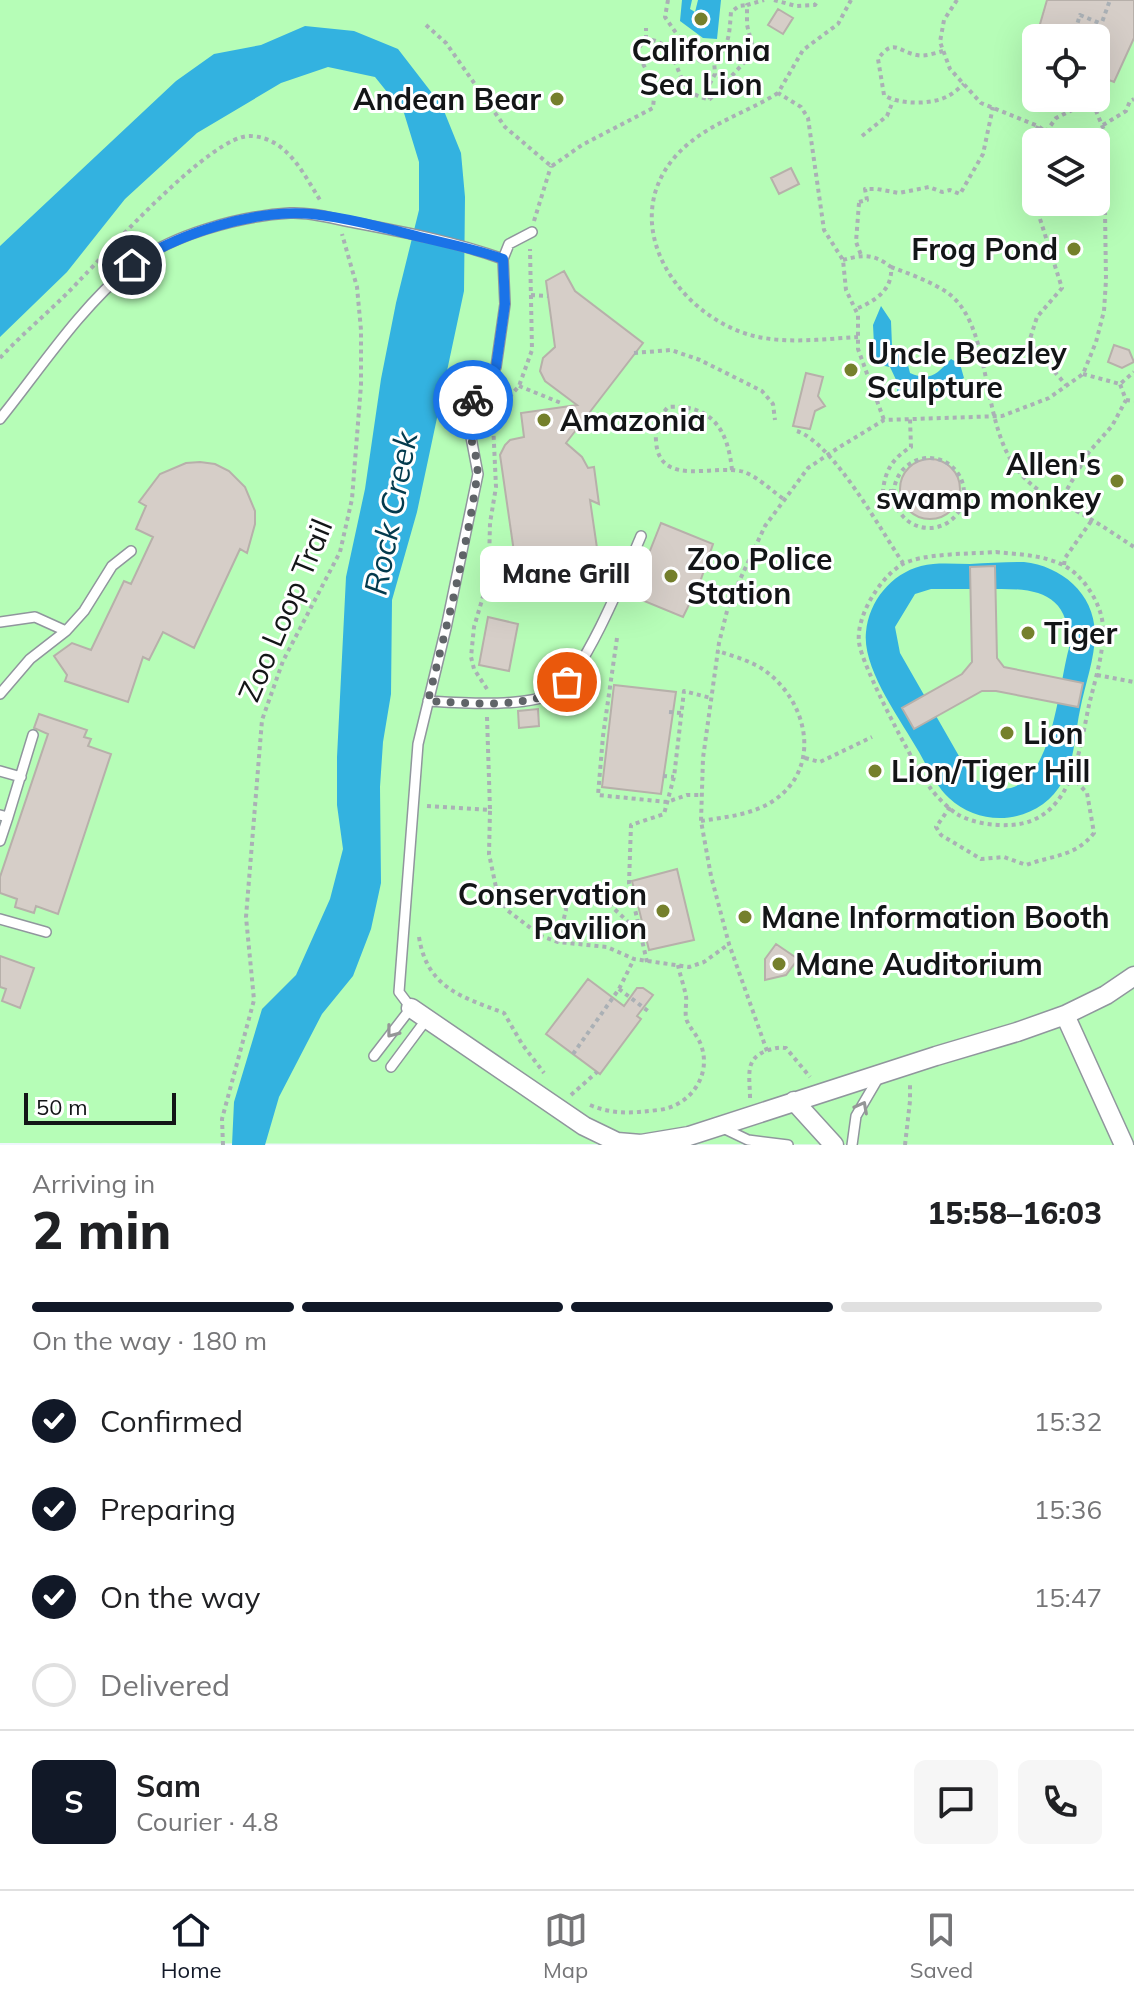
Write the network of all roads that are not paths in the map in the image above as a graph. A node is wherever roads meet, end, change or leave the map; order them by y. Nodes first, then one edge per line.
1 (532, 232) road end
2 (503, 259) junction
3 (0, 419) edge
4 (641, 536) dead end
5 (131, 551) dead end
6 (0, 622) edge
7 (66, 631) junction
8 (0, 694) edge
9 (428, 701) junction
10 (33, 735) dead end
11 (0, 771) edge
12 (21, 777) junction
13 (4, 816) edge
14 (0, 841) edge
15 (0, 919) edge
16 (46, 932) dead end
17 (1134, 976) edge
18 (419, 1014) junction
19 (1065, 1015) junction
20 (374, 1056) dead end
21 (391, 1067) dead end
22 (881, 1073) junction
23 (794, 1101) junction
24 (720, 1127) junction
25 (788, 1145) edge
26 (834, 1145) edge
27 (852, 1145) edge
28 (1124, 1145) edge

1 - 2 lane
2 - 3 lane
2 - 9 lane
4 - 9 lane
5 - 7 lane
6 - 7 lane
7 - 8 lane
9 - 18 lane
10 - 12 lane
11 - 12 lane
12 - 13 lane
13 - 14 lane
15 - 16 lane
17 - 19 street
18 -> 20 lane
18 - 21 lane
18 - 24 street
19 - 22 street
19 - 28 street
22 - 23 street
27 -> 22 lane
23 - 24 street
23 - 26 street
24 - 25 lane

